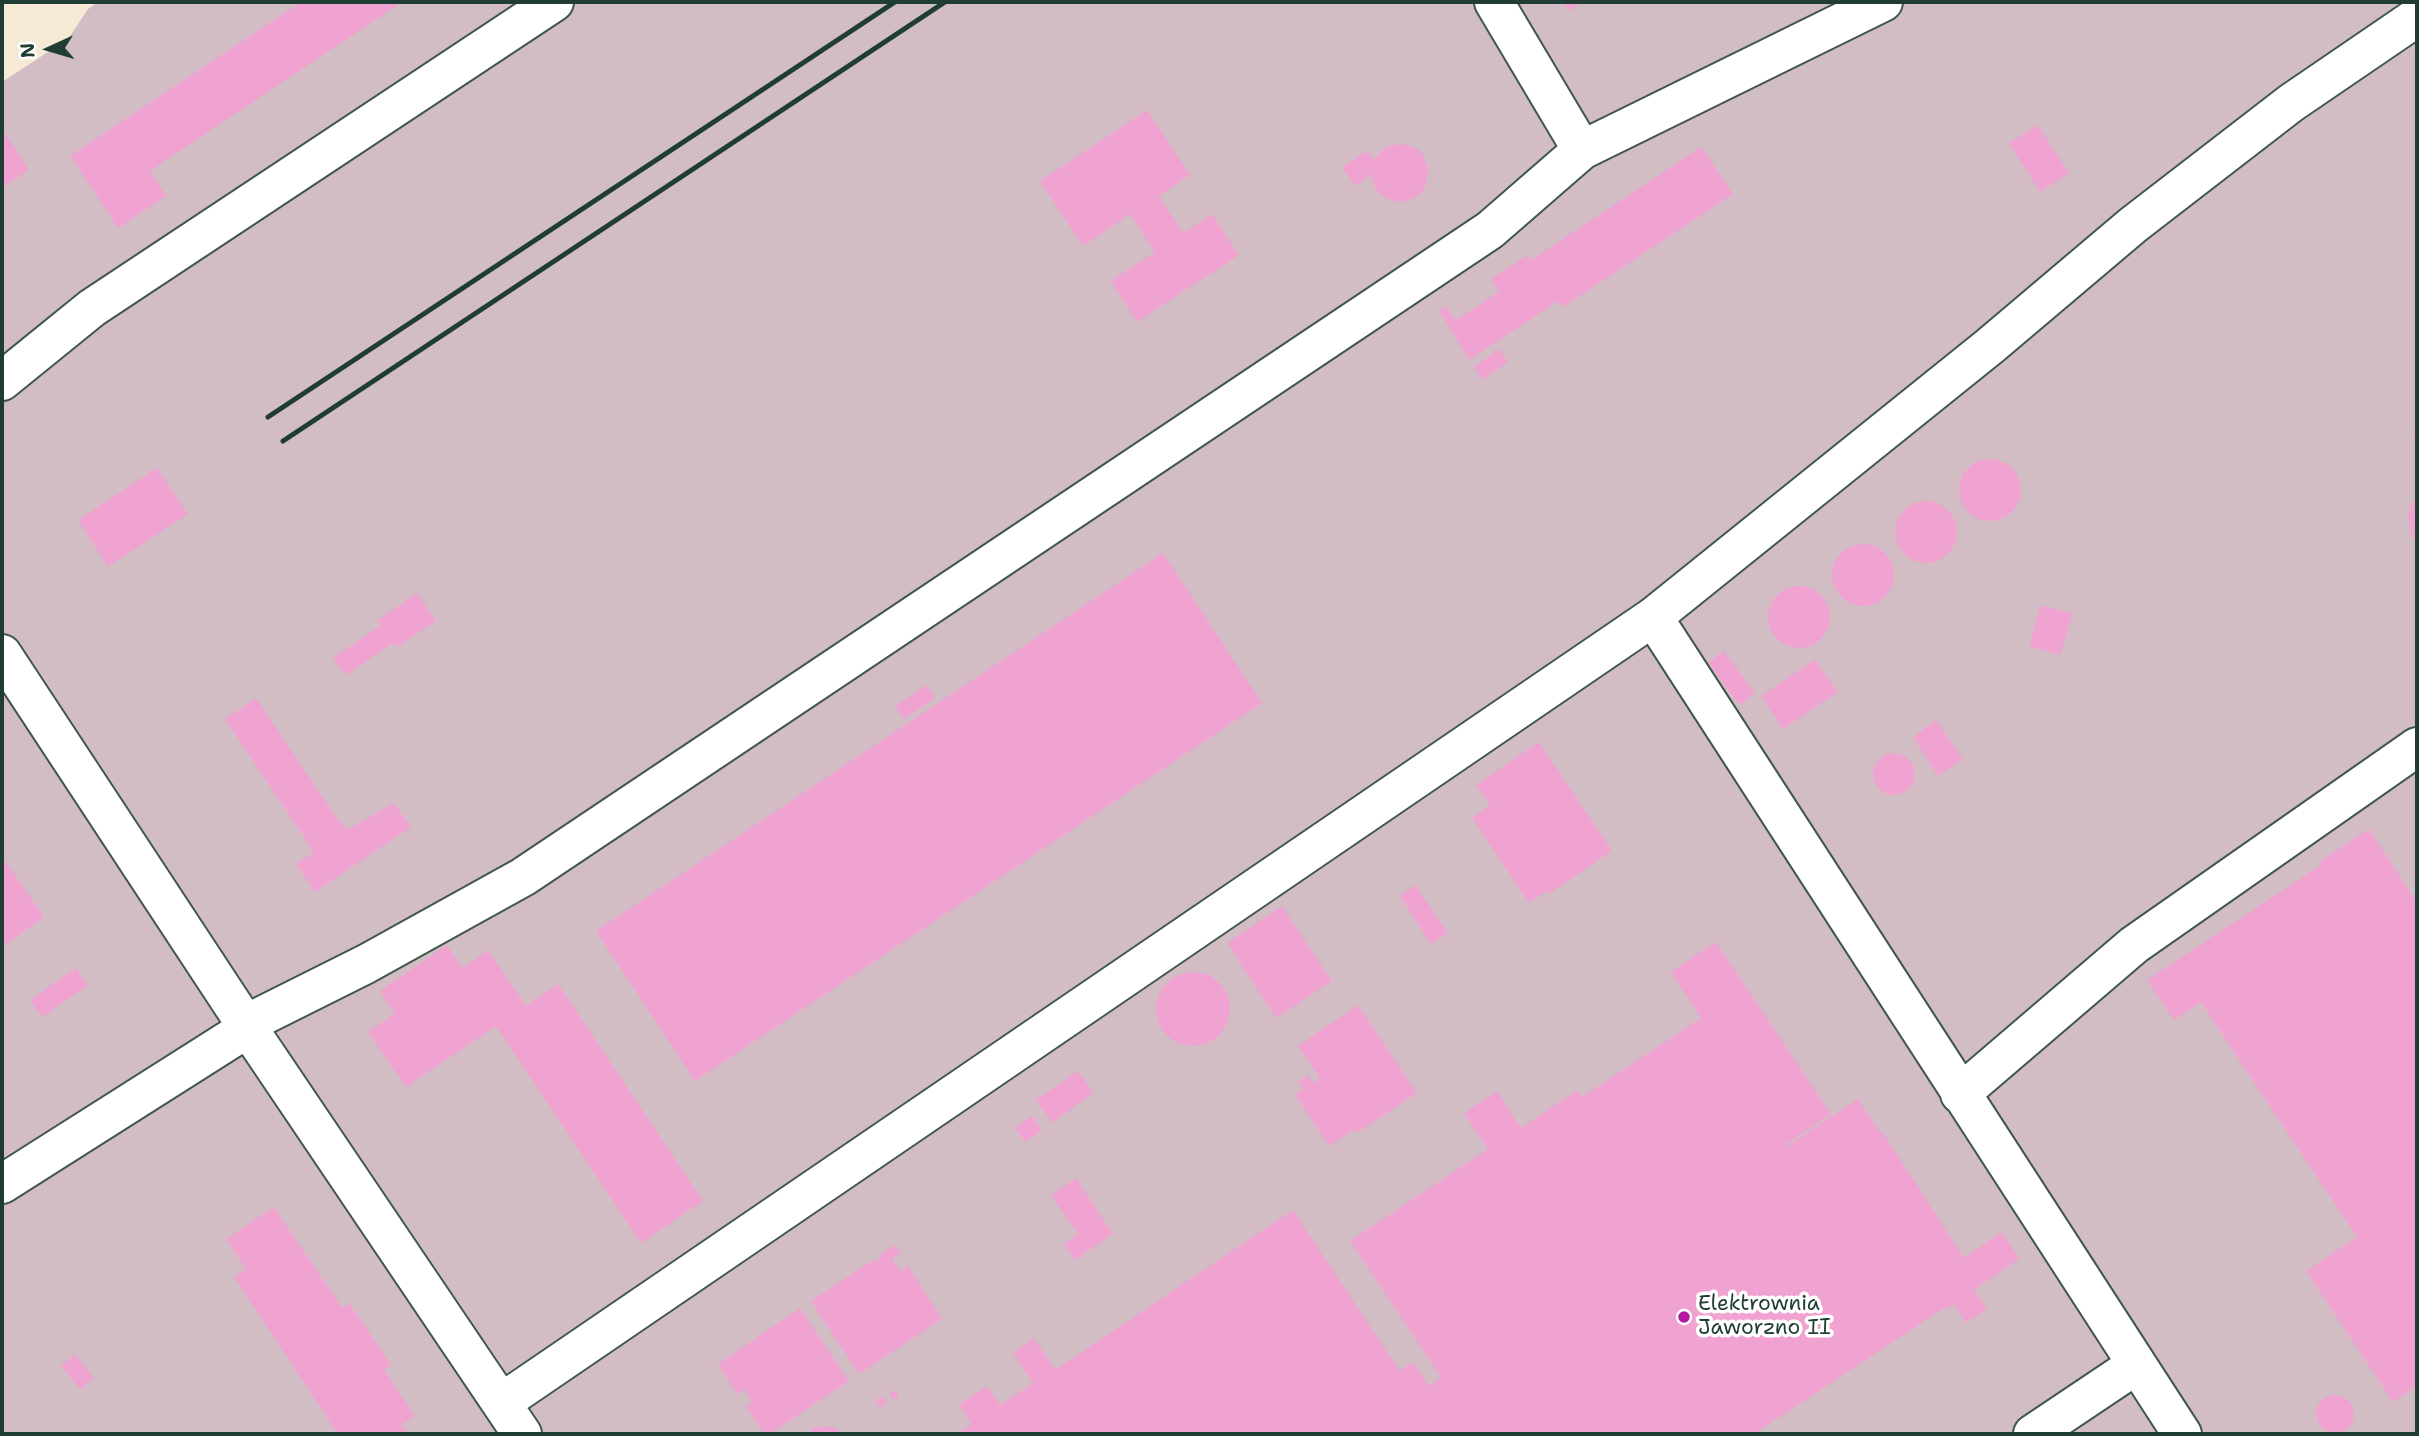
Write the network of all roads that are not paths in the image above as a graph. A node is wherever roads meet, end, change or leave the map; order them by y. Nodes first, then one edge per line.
1 (554, 2) edge
2 (1494, 2) edge
3 (1883, 2) edge
4 (2417, 17) edge
5 (1582, 150) junction
6 (2, 380) edge
7 (1653, 617) junction
8 (2, 654) edge
9 (2417, 747) edge
10 (248, 1028) junction
11 (1961, 1094) junction
12 (2, 1184) edge
13 (2136, 1365) junction
14 (501, 1403) junction
15 (522, 1434) edge
16 (2033, 1434) edge
17 (2182, 1434) edge

1 - 6 lane
2 - 5 lane
3 - 5 lane
4 - 7 lane
5 - 10 lane
7 - 11 lane
7 - 14 lane
8 - 10 lane
9 - 11 lane
10 - 12 lane
10 - 14 lane
11 - 13 lane
13 - 16 lane
13 - 17 lane
14 - 15 lane

